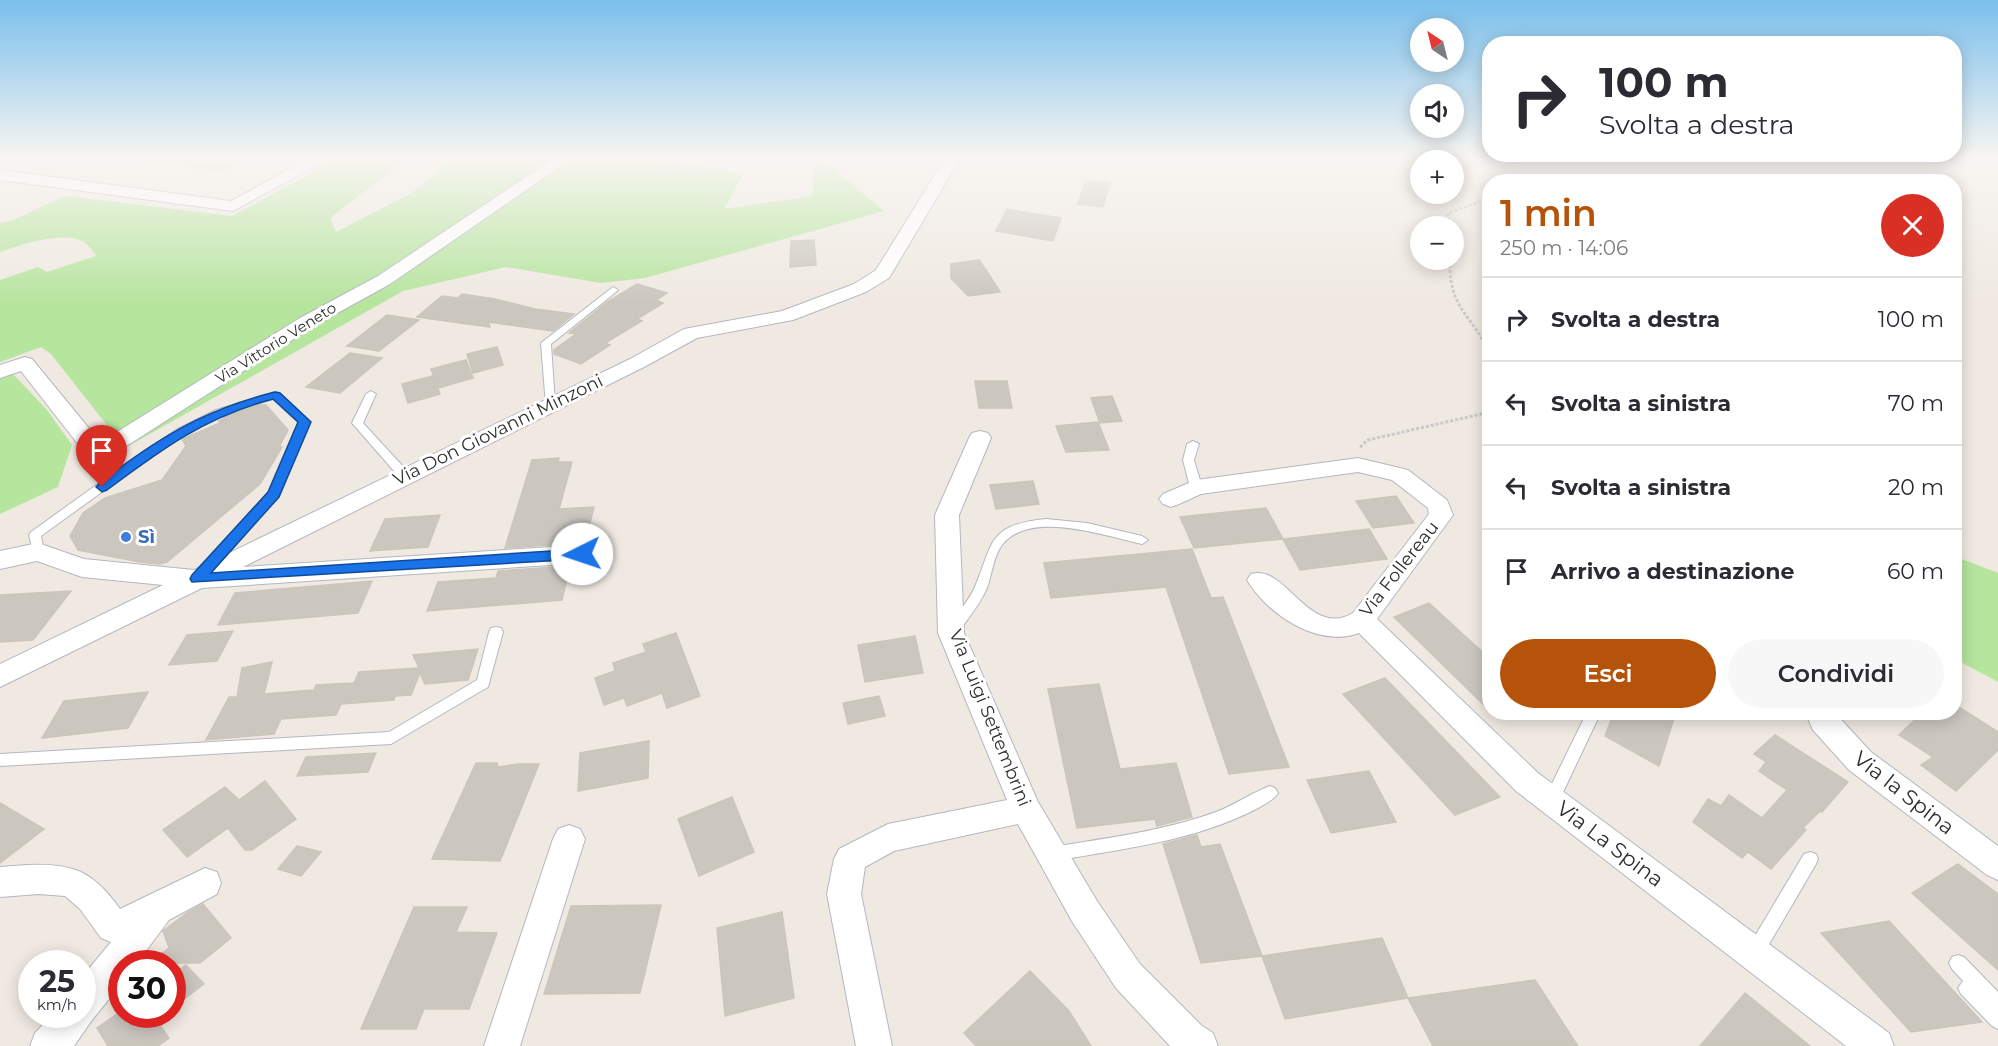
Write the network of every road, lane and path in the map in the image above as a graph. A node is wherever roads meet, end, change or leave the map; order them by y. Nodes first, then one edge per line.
1 (492, 206) edge
2 (924, 206) edge
3 (1468, 206) edge
4 (1448, 216) edge
5 (1449, 270) edge
6 (613, 290) dead end
7 (1482, 337) edge
8 (0, 372) edge
9 (371, 394) dead end
10 (550, 404) junction
11 (1482, 414) edge
12 (980, 438) dead end
13 (1193, 444) dead end
14 (1358, 465) junction
15 (405, 476) junction
16 (1196, 487) junction
17 (1171, 499) dead end
18 (1142, 540) dead end
19 (38, 552) junction
20 (582, 554) dead end
21 (0, 560) edge
22 (197, 579) junction
23 (1260, 580) dead end
24 (1362, 620) junction
25 (496, 632) dead end
26 (951, 633) junction
27 (0, 676) edge
28 (1590, 720) edge
29 (1822, 720) edge
30 (0, 760) edge
31 (1270, 793) dead end
32 (1552, 800) junction
33 (1026, 809) junction
34 (569, 839) dead end
35 (1052, 854) junction
36 (1810, 859) dead end
37 (1998, 865) edge
38 (0, 882) edge
39 (205, 883) dead end
40 (159, 908) junction
41 (1754, 953) junction
42 (1958, 963) dead end
43 (96, 988) edge
44 (1967, 988) dead end
45 (1998, 1005) edge
46 (1998, 1020) edge
47 (65, 1028) edge
48 (48, 1046) edge
49 (502, 1046) edge
50 (874, 1046) edge
51 (1200, 1046) edge
52 (1876, 1046) edge

1 - 8 street, Via Vittorio Veneto
2 - 10 street, Via Don Giovanni Minzoni
3 - 4 path
5 - 7 path
6 - 10 lane
9 - 15 lane
10 - 15 street, Via Don Giovanni Minzoni
11 - 14 path
12 - 26 street, Via Luigi Settembrini
13 - 16 lane
14 - 16 street, Via Follereau
14 - 24 street, Via Follereau
15 - 22 street, Via Don Giovanni Minzoni
16 - 17 street, Via Follereau
18 - 26 lane
19 - 21 street
19 - 22 street
19 - 22 lane
20 - 22 street
22 - 27 street, Via Don Giovanni Minzoni
23 - 24 street, Via Follereau
24 - 32 street, Via La Spina
25 - 30 lane
26 - 33 street, Via Luigi Settembrini
28 - 32 lane
29 - 37 street, Via la Spina
31 - 35 lane
32 - 41 street, Via La Spina
33 - 35 street, Via Luigi Settembrini
33 - 50 street
34 - 49 street
35 - 51 street, Via Luigi Settembrini
36 - 41 lane
38 - 40 street
39 - 40 street
40 - 43 street
41 - 52 street, Via La Spina
42 - 45 lane
44 - 46 lane
47 - 48 street

